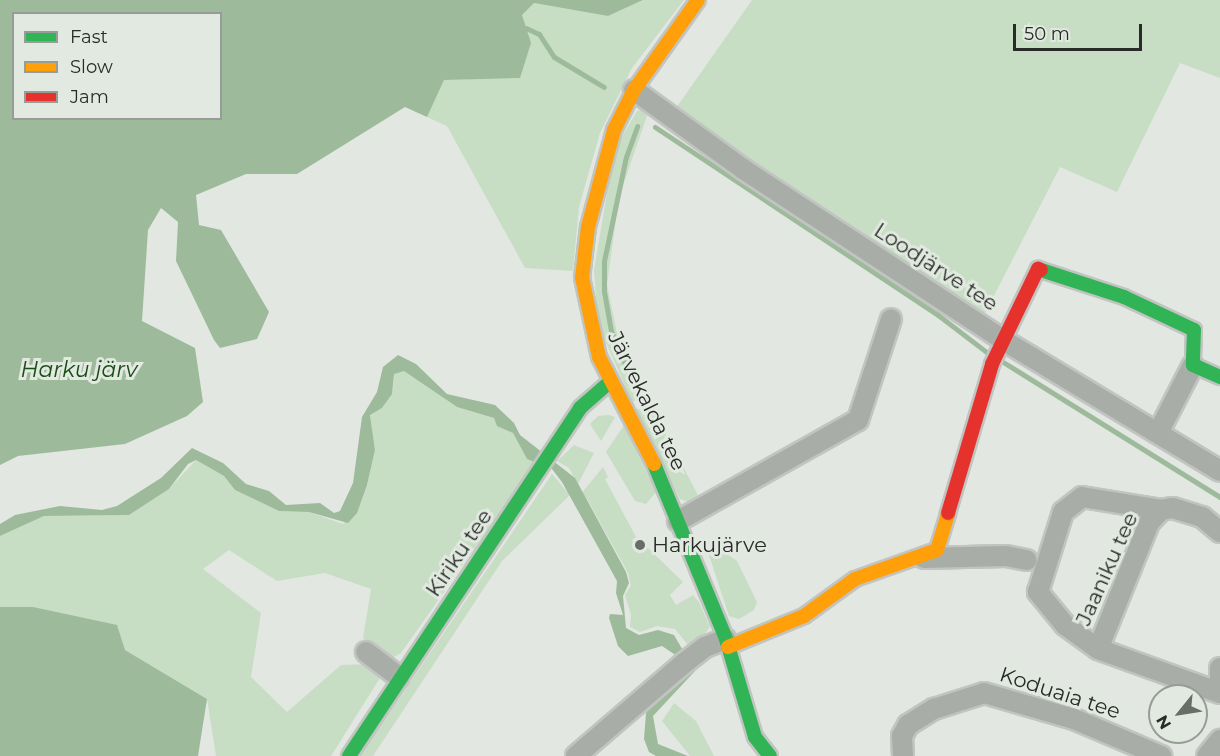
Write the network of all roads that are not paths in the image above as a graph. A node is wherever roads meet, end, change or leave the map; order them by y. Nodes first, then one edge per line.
1 (698, 0) edge
2 (634, 90) junction
3 (891, 319) dead end
4 (1002, 344) junction
5 (1193, 365) junction
6 (1220, 377) edge
7 (611, 381) junction
8 (1158, 433) junction
9 (1220, 471) edge
10 (1161, 510) junction
11 (678, 521) junction
12 (1220, 532) edge
13 (924, 558) junction
14 (1027, 560) dead end
15 (727, 643) junction
16 (1098, 650) junction
17 (366, 652) dead end
18 (1220, 668) edge
19 (399, 677) junction
20 (1220, 687) edge
21 (1220, 693) edge
22 (1220, 740) edge
23 (349, 756) edge
24 (576, 756) edge
25 (770, 756) edge
26 (903, 756) edge
27 (1161, 756) edge
28 (1207, 756) edge

1 - 2 street, Järvekalda tee
2 - 4 street, Loodjärve tee
2 - 7 street, Järvekalda tee
3 - 11 street
4 - 5 street
4 - 8 street, Loodjärve tee
4 - 13 street
5 - 6 street
5 - 8 street
7 - 11 street, Järvekalda tee
7 - 19 street, Kiriku tee
8 - 9 street, Loodjärve tee
10 - 12 street, Jaaniku tee
10 - 16 street, Jaaniku tee
10 - 16 street, Jaaniku tee
11 - 15 street, Järvekalda tee
13 - 14 street
13 - 15 street
15 - 24 street
15 - 25 street, Järvekalda tee
16 - 21 street, Jaaniku tee
17 - 19 street
18 - 20 street
19 - 23 street, Kiriku tee
22 - 28 street
26 - 27 street, Koduaia tee

